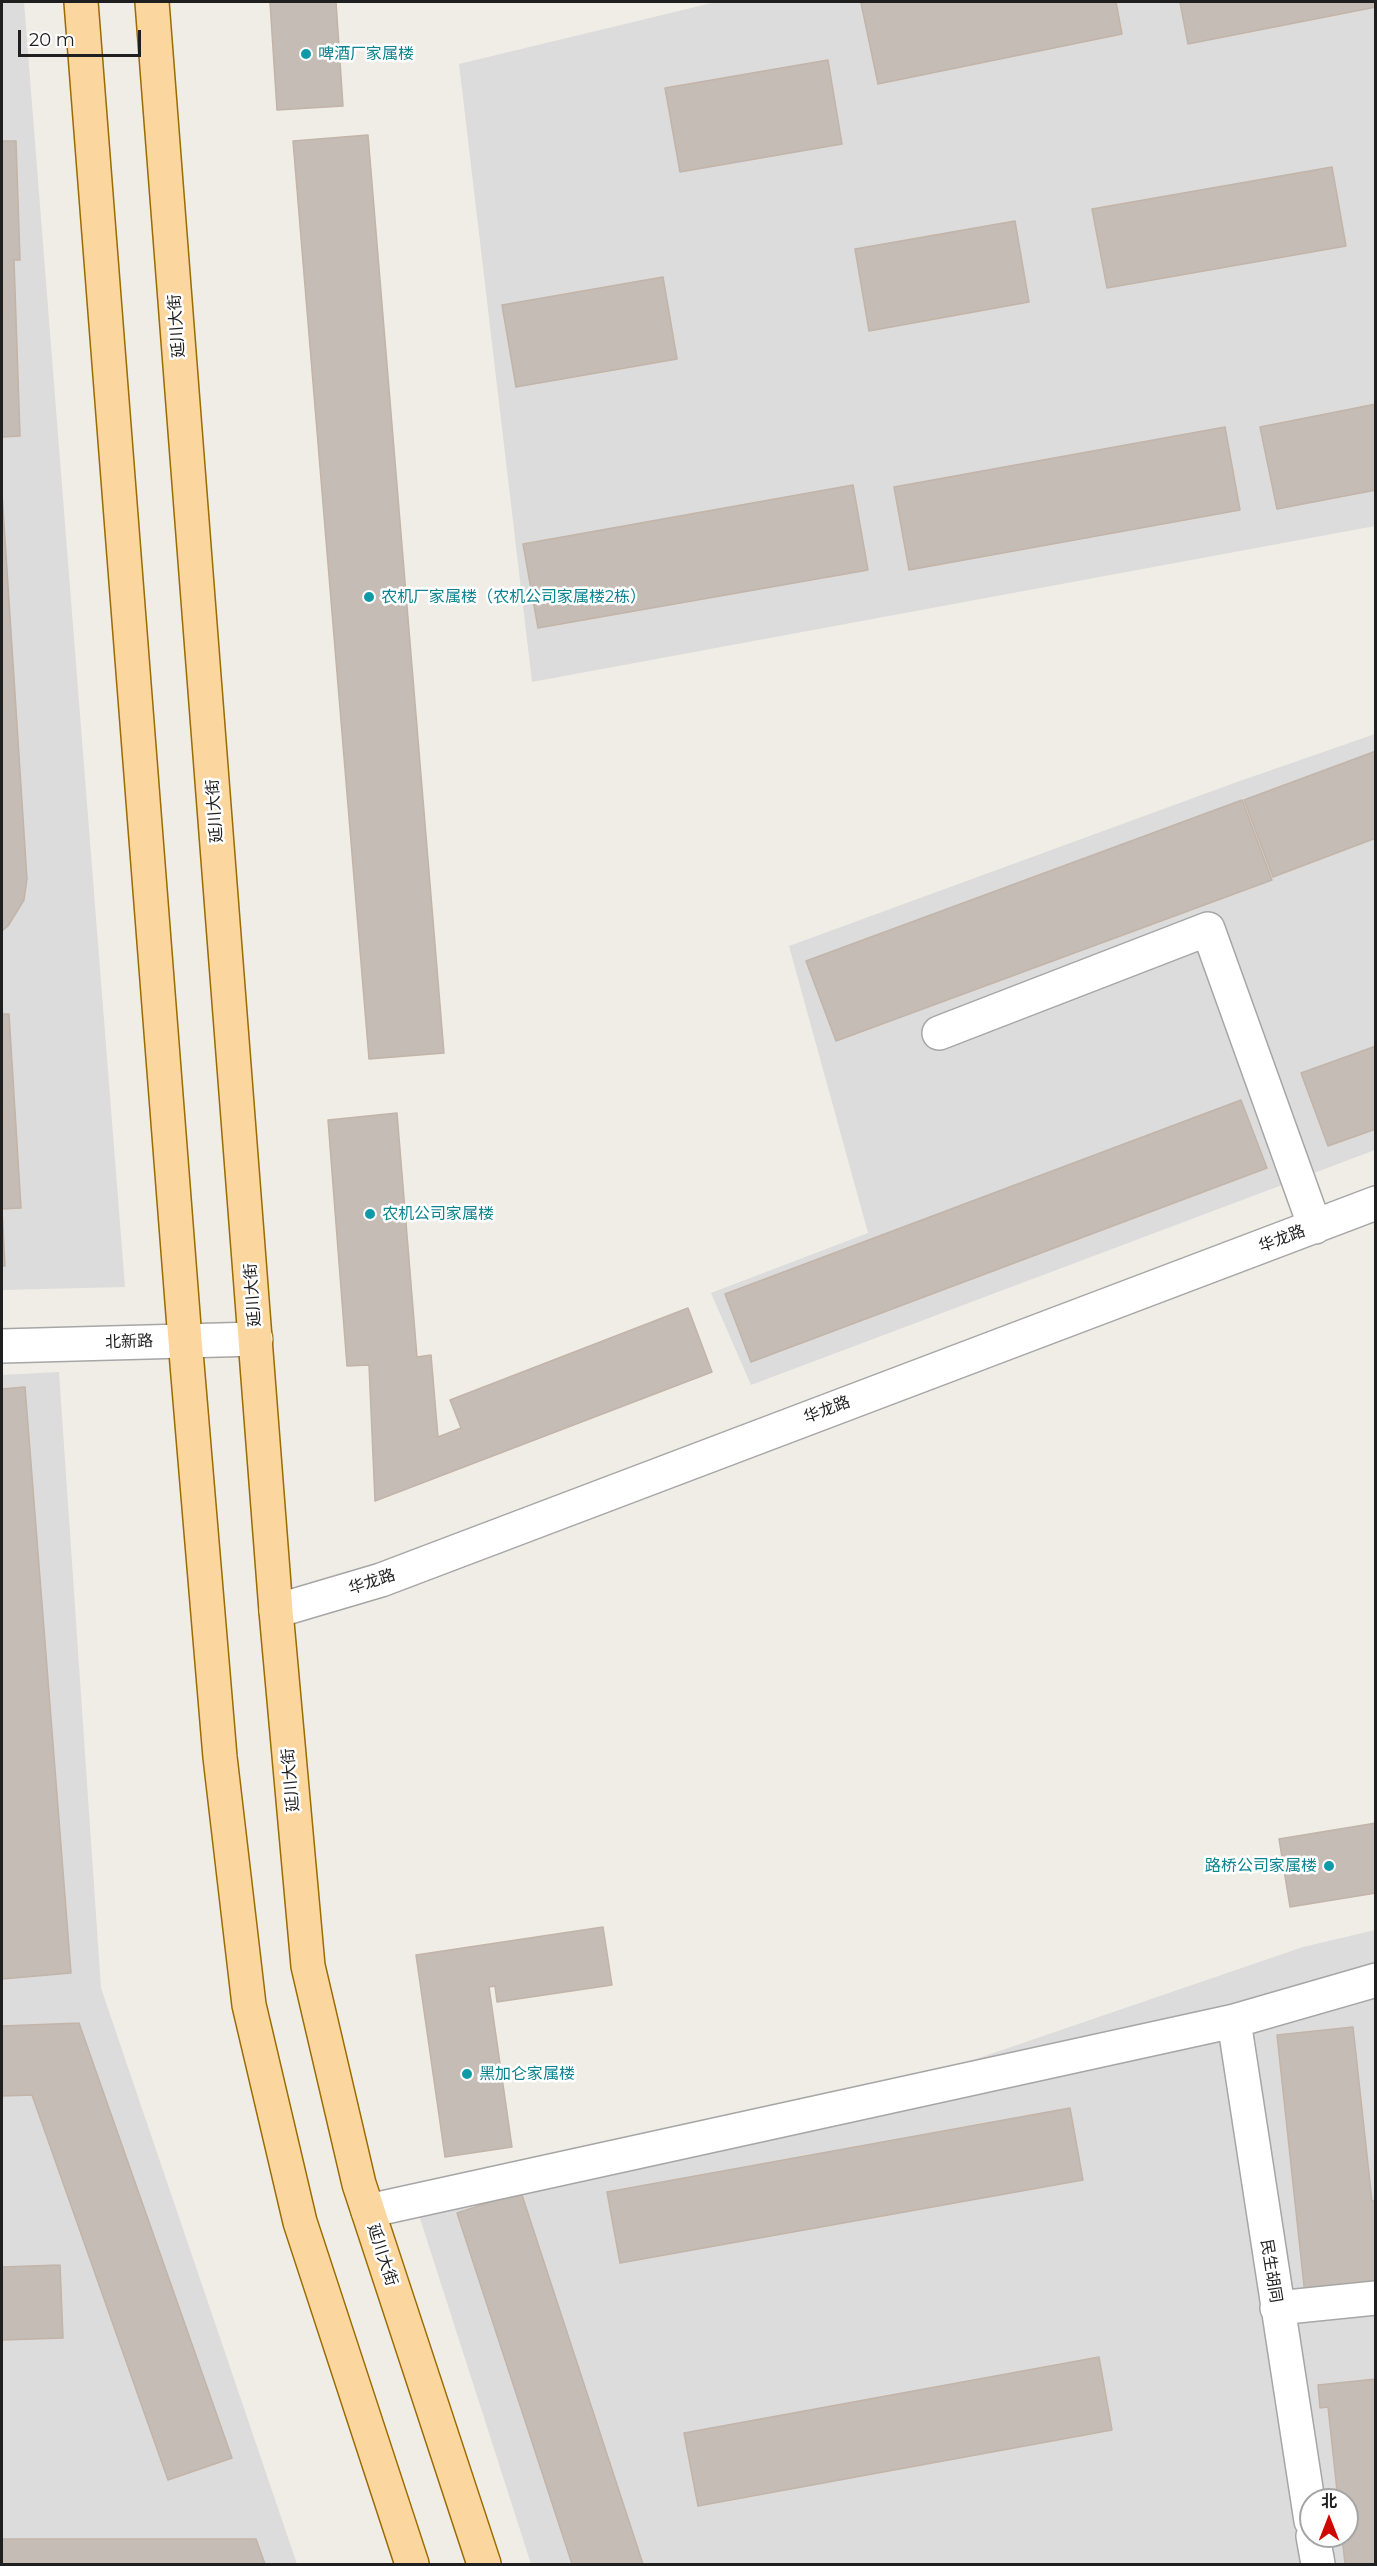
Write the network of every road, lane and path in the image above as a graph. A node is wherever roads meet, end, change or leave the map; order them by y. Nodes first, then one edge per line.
1 (81, 2) edge
2 (152, 2) edge
3 (939, 1033) dead end
4 (1376, 1203) edge
5 (1315, 1227) junction
6 (256, 1339) junction
7 (185, 1341) junction
8 (2, 1346) edge
9 (276, 1611) junction
10 (1376, 1980) edge
11 (1234, 2021) junction
12 (368, 2211) junction
13 (1376, 2298) edge
14 (1277, 2308) junction
15 (1306, 2488) edge
16 (1315, 2548) edge
17 (412, 2565) edge
18 (484, 2565) edge
19 (1318, 2565) edge

1 - 7 main road
2 - 6 main road, 延川大街
3 - 5 street
4 - 5 street, 华龙路
5 - 9 street, 华龙路
6 - 7 street, 北新路
6 - 9 main road, 延川大街
7 - 8 street, 北新路
7 - 17 main road
9 - 12 main road, 延川大街
10 - 11 street
11 - 12 street
11 - 14 street, 民生胡同
12 - 18 main road, 延川大街
13 - 14 street
14 - 15 street, 民生胡同
16 - 19 street

